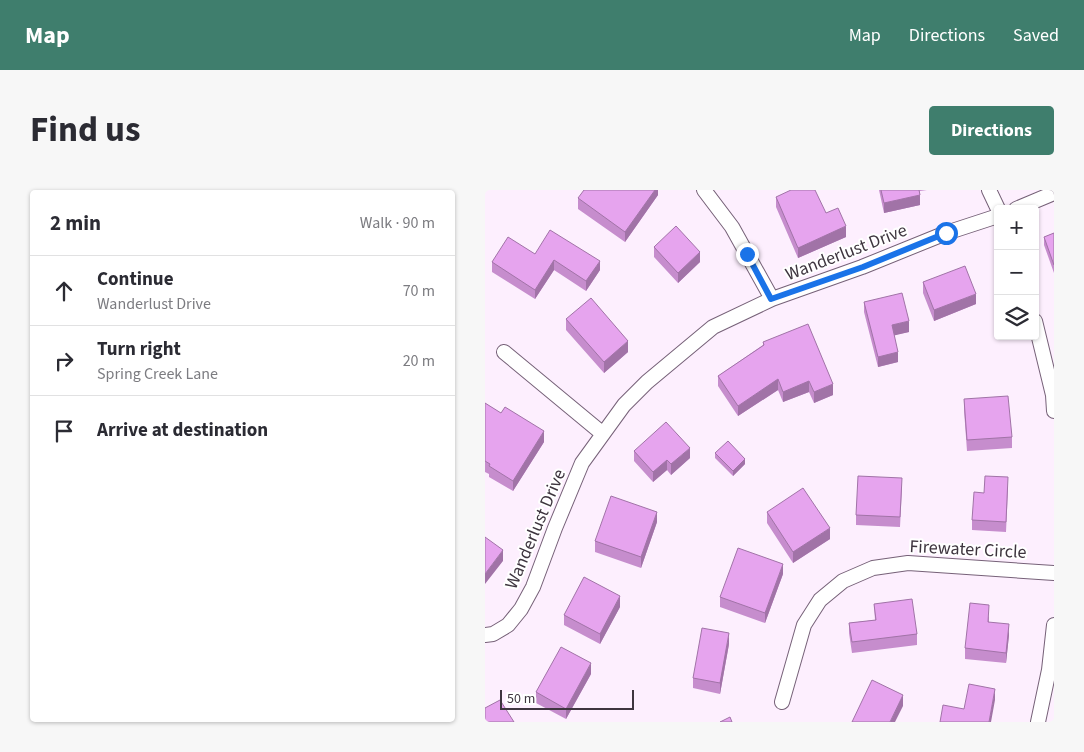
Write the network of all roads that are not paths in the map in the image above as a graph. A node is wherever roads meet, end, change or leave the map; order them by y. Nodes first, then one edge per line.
1 (704, 190) edge
2 (989, 190) edge
3 (1054, 194) edge
4 (996, 205) edge
5 (1026, 205) edge
6 (994, 217) edge
7 (771, 299) junction
8 (1039, 337) edge
9 (504, 352) dead end
10 (1053, 395) edge
11 (1054, 411) edge
12 (603, 434) junction
13 (1054, 573) edge
14 (1054, 625) edge
15 (485, 635) edge
16 (782, 702) dead end
17 (1038, 722) edge

1 - 7 street
2 - 4 street
3 - 5 street
6 - 7 street, Wanderlust Drive
7 - 12 street, Wanderlust Drive
8 - 10 street
9 - 12 street
10 - 11 street
12 - 15 street, Wanderlust Drive
13 - 16 street, Firewater Circle
14 - 17 street

